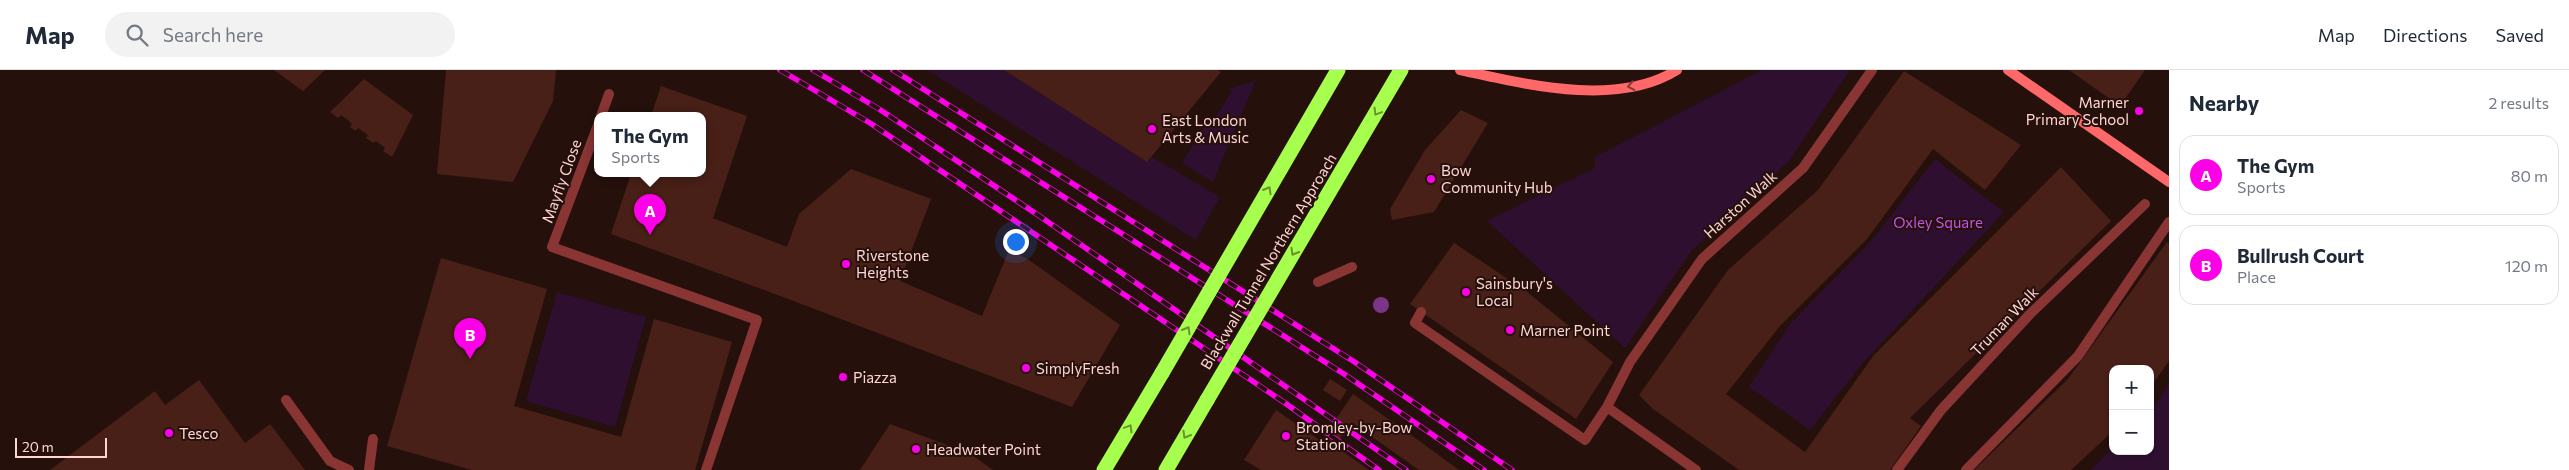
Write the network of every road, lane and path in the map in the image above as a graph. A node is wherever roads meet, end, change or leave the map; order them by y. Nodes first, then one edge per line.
1 (1338, 70) edge
2 (1401, 70) edge
3 (1460, 70) edge
4 (1677, 70) edge
5 (1872, 70) edge
6 (2008, 70) edge
7 (609, 94) dead end
8 (602, 112) edge
9 (594, 136) edge
10 (2169, 182) edge
11 (2145, 204) dead end
12 (2169, 222) edge
13 (1352, 267) dead end
14 (1318, 282) dead end
15 (1421, 312) dead end
16 (286, 400) dead end
17 (1607, 407) junction
18 (373, 439) dead end
19 (349, 470) edge
20 (369, 470) edge
21 (706, 470) edge
22 (1104, 470) edge
23 (1166, 470) edge
24 (1696, 470) edge
25 (1896, 470) edge
26 (1966, 470) edge

22 -> 1 highway, bridge
2 -> 23 highway, Blackwall Tunnel Northern Approach, bridge
4 -> 3 street
5 - 17 street, Harston Walk
6 - 10 street
7 - 8 street
9 - 21 street, Mayfly Close
11 - 25 street, Truman Walk
12 - 26 street
13 - 14 street
15 - 17 street, Harston Walk
16 - 19 street
17 - 24 street
18 - 20 street

